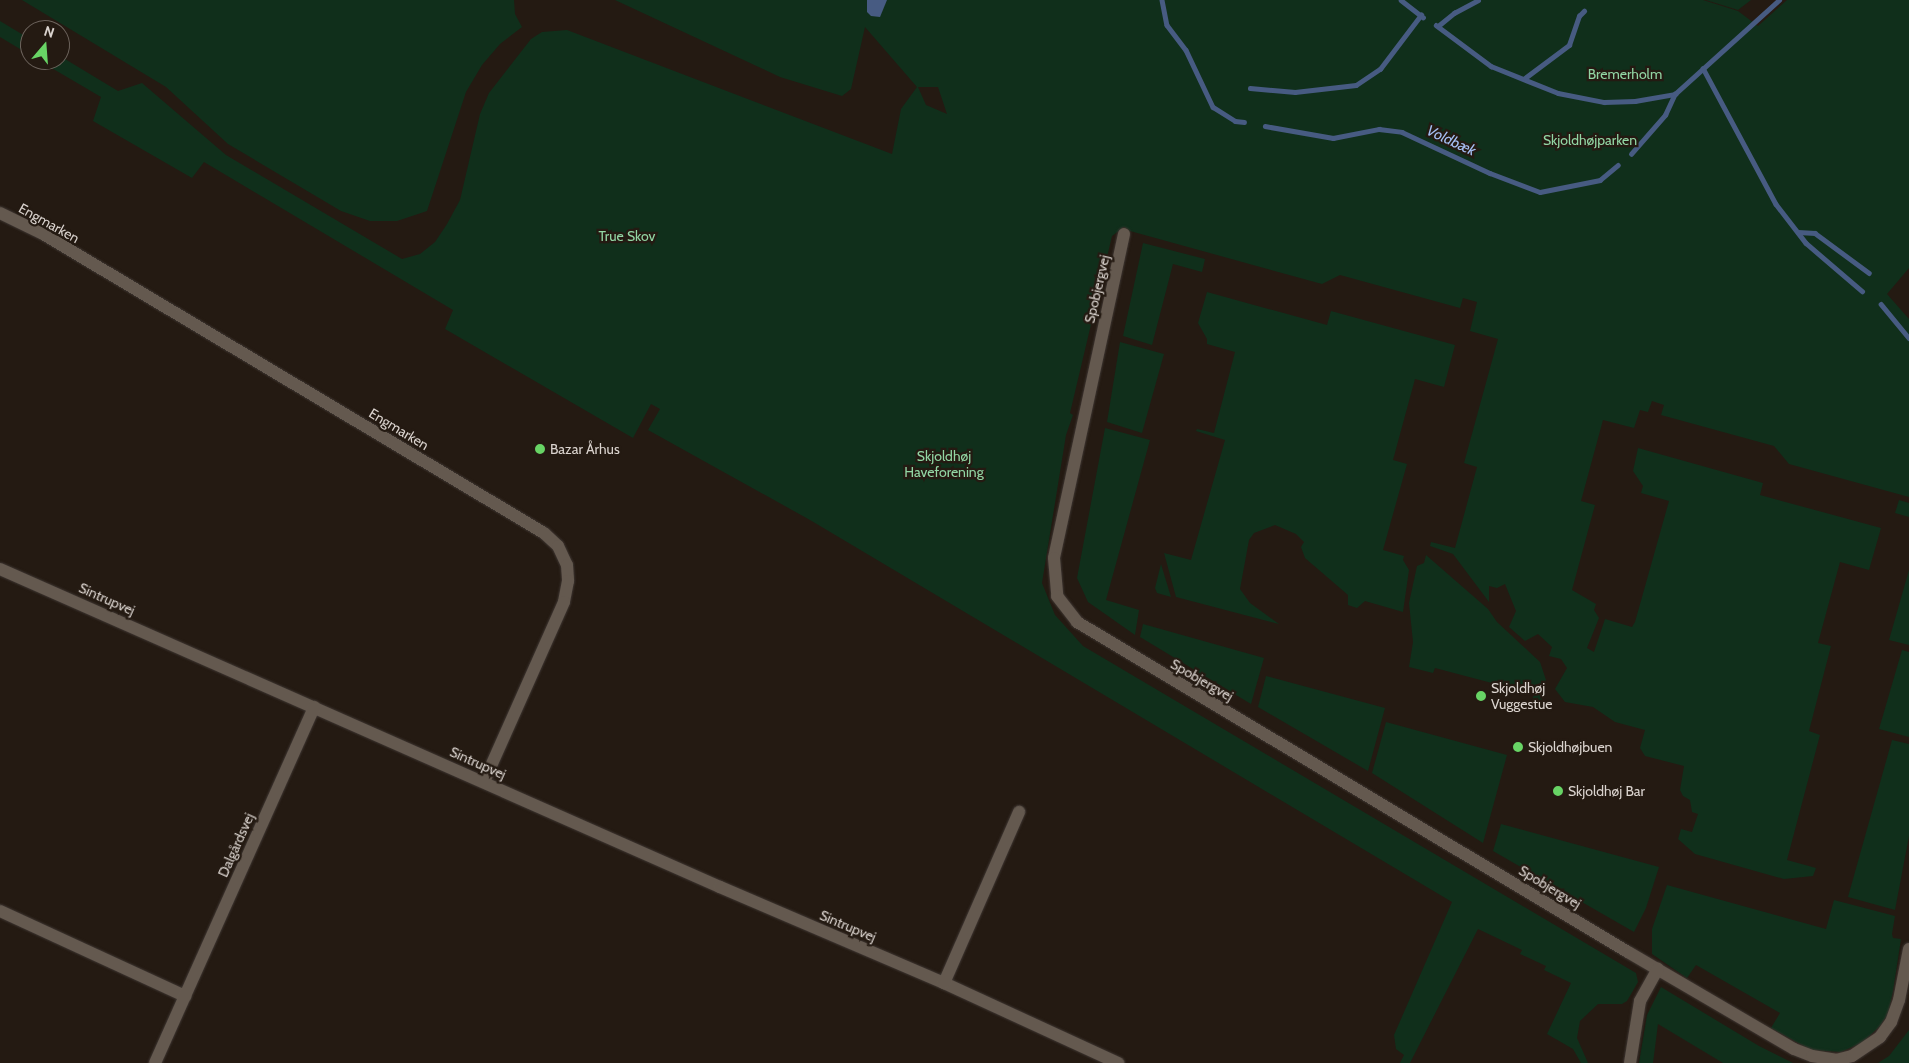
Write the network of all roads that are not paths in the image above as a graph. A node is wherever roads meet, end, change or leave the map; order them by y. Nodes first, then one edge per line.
1 (0, 213) edge
2 (1124, 234) dead end
3 (0, 569) edge
4 (314, 707) junction
5 (484, 782) junction
6 (1019, 812) dead end
7 (0, 911) edge
8 (1909, 949) edge
9 (1658, 969) junction
10 (944, 982) junction
11 (185, 996) junction
12 (155, 1063) edge
13 (1118, 1063) edge
14 (1630, 1063) edge

1 - 5 street, Engmarken
2 - 9 street, Spobjergvej
3 - 4 street, Sintrupvej
4 - 5 street, Sintrupvej
4 - 11 street, Dalgårdsvej
5 - 10 street, Sintrupvej
6 - 10 street
7 - 11 street
8 - 9 street, Spobjergvej
9 - 14 street
10 - 13 street, Sintrupvej
11 - 12 street, Dalgårdsvej

